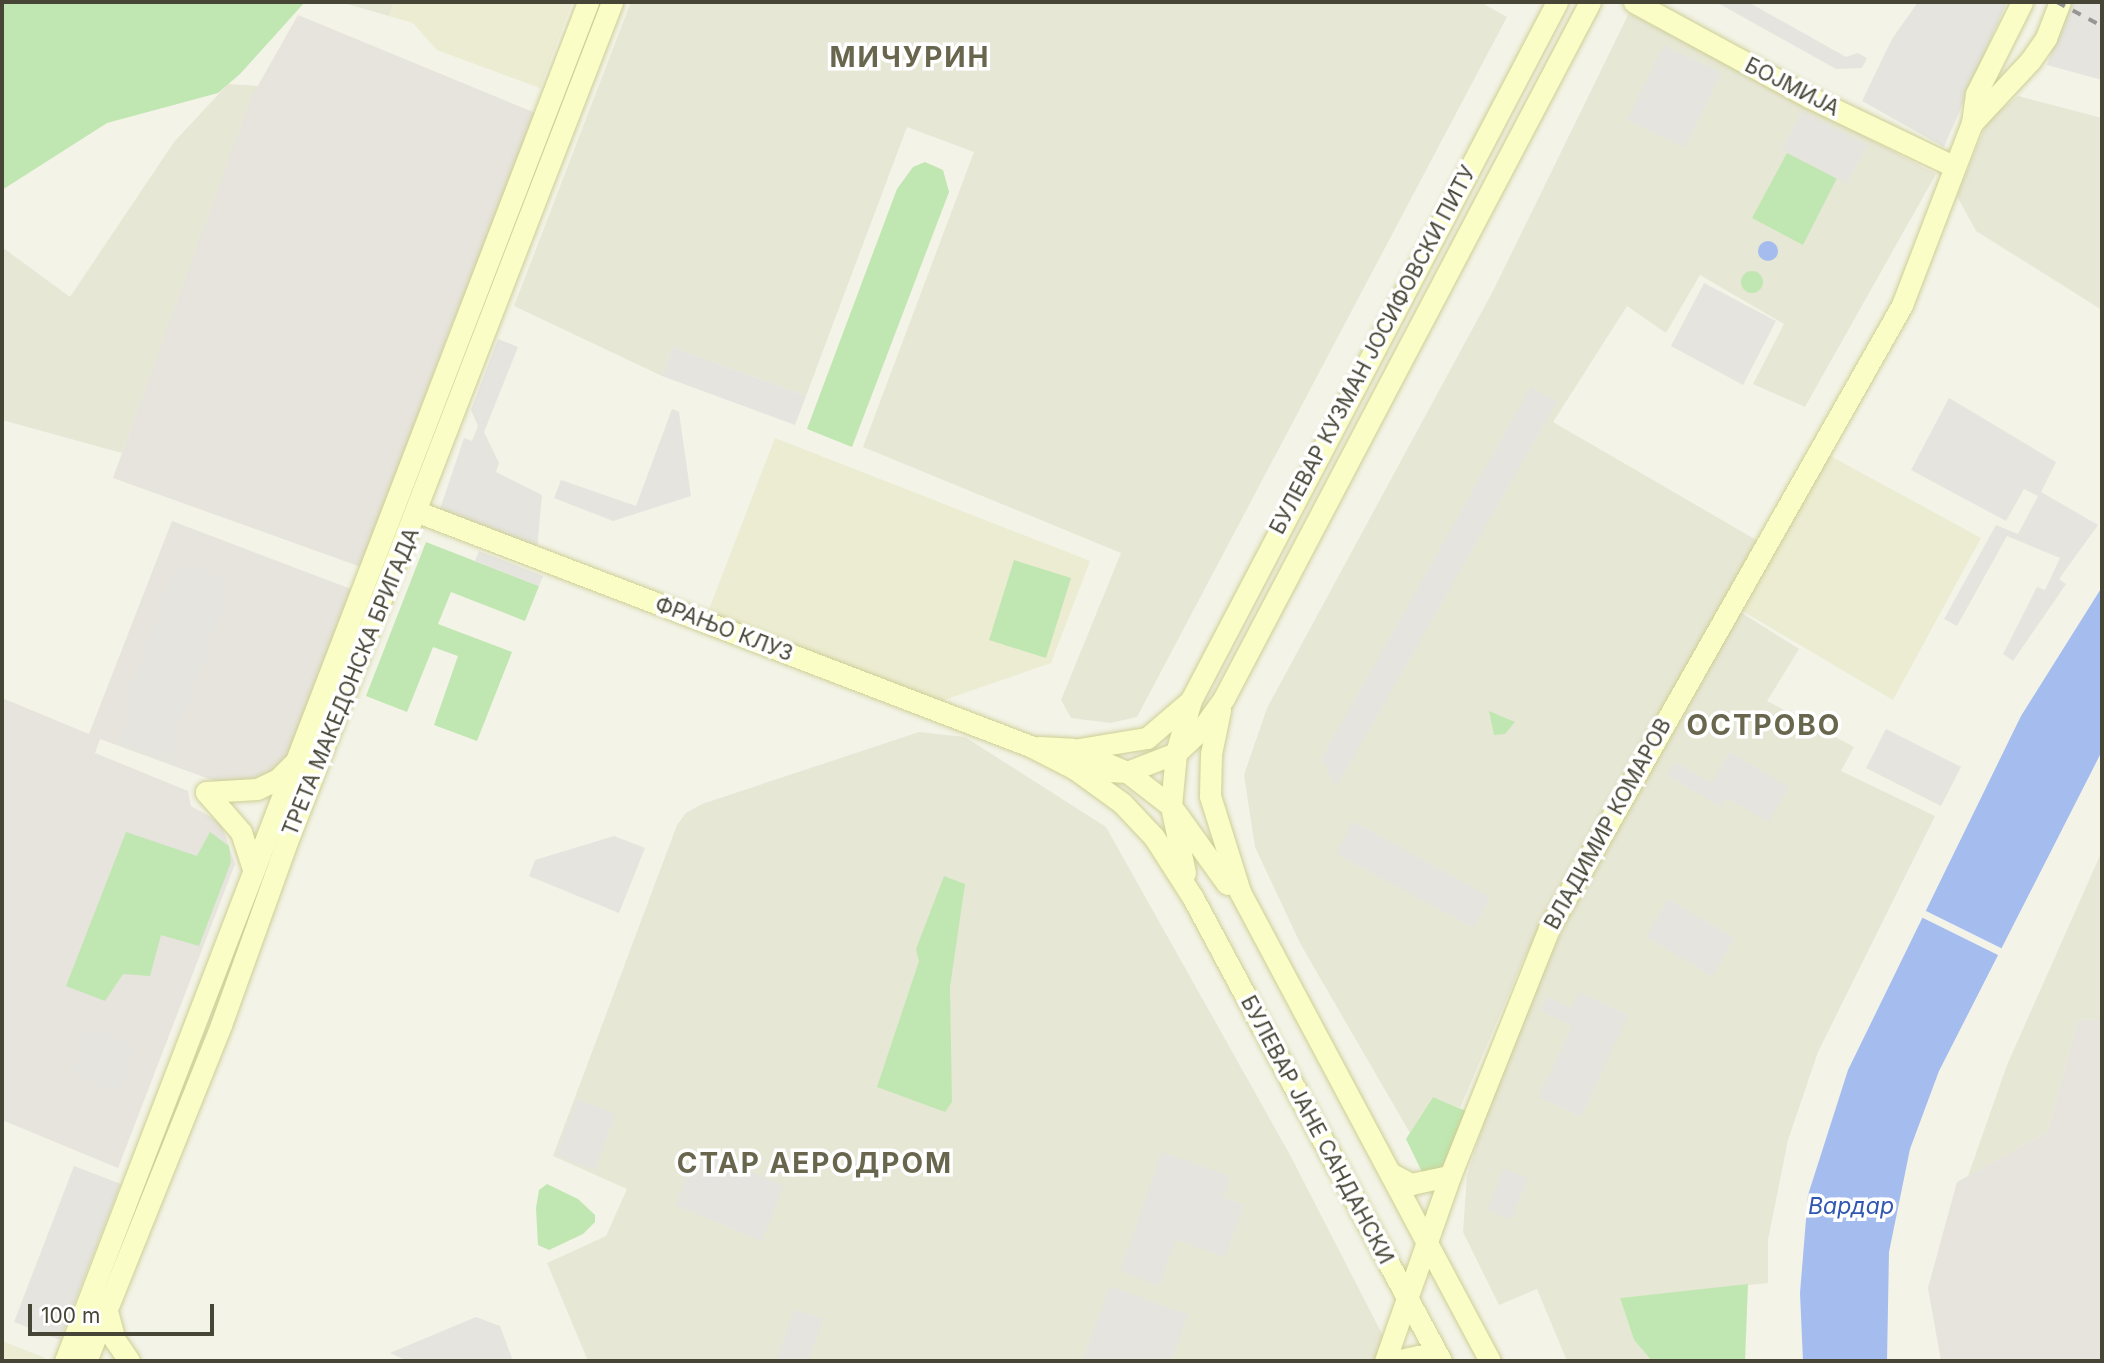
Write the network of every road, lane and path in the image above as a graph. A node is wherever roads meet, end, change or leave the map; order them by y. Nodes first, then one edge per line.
1 (589, 2) edge
2 (612, 2) edge
3 (1557, 2) edge
4 (1634, 2) edge
5 (2022, 2) edge
6 (2060, 2) edge
7 (1588, 5) edge
8 (1972, 123) junction
9 (1953, 166) junction
10 (418, 512) junction
11 (1224, 698) junction
12 (1191, 700) junction
13 (1176, 753) junction
14 (300, 756) junction
15 (1074, 759) junction
16 (1127, 772) junction
17 (1210, 772) joint
18 (1171, 806) junction
19 (253, 869) junction
20 (1193, 898) junction
21 (1254, 923) junction
22 (1390, 1173) junction
23 (1450, 1176) junction
24 (1426, 1242) junction
25 (1408, 1299) junction
26 (107, 1311) junction
27 (79, 1359) edge
28 (112, 1361) edge
29 (129, 1361) edge
30 (1385, 1361) edge
31 (1395, 1361) edge
32 (1434, 1361) edge
33 (1441, 1361) edge
34 (1490, 1361) edge

1 - 14 street, ТРЕТА МАКЕДОНСКА БРИГАДА
2 - 10 street, ТРЕТА МАКЕДОНСКА БРИГАДА
3 - 12 street, БУЛЕВАР КУЗМАН ЈОСИФОВСКИ ПИТУ
4 - 9 street, БОЈМИЈА
5 - 8 street, ВЛАДИМИР КОМАРОВ
6 - 8 street, ВЛАДИМИР КОМАРОВ
7 - 11 street, БУЛЕВАР КУЗМАН ЈОСИФОВСКИ ПИТУ
8 - 9 street, ВЛАДИМИР КОМАРОВ
9 - 23 street, ВЛАДИМИР КОМАРОВ
10 - 15 street, ФРАЊО КЛУЗ
10 - 26 street, ТРЕТА МАКЕДОНСКА БРИГАДА
11 - 13 street, БУЛЕВАР КУЗМАН ЈОСИФОВСКИ ПИТУ
11 - 17 street, БУЛЕВАР КУЗМАН ЈОСИФОВСКИ ПИТУ
12 - 13 street
12 - 15 street
13 - 16 street
13 - 18 street
14 - 19 street, ТРЕТА МАКЕДОНСКА БРИГАДА
14 - 19 street
15 - 16 street, ФРАЊО КЛУЗ
15 - 20 street
16 - 18 street, ФРАЊО КЛУЗ
17 - 21 street, БУЛЕВАР ЈАНЕ САНДАНСКИ
18 - 20 street
18 - 21 street, БУЛЕВАР ЈАНЕ САНДАНСКИ
19 - 27 street, ТРЕТА МАКЕДОНСКА БРИГАДА
20 - 25 street, БУЛЕВАР ЈАНЕ САНДАНСКИ
21 - 22 street, БУЛЕВАР ЈАНЕ САНДАНСКИ
22 - 23 street
22 - 24 street, БУЛЕВАР ЈАНЕ САНДАНСКИ
23 - 24 street, ВЛАДИМИР КОМАРОВ
24 - 25 street, ВЛАДИМИР КОМАРОВ
24 - 34 street, БУЛЕВАР ЈАНЕ САНДАНСКИ
25 - 30 street, ВЛАДИМИР КОМАРОВ
25 - 33 street, БУЛЕВАР ЈАНЕ САНДАНСКИ
26 - 27 street, ТРЕТА МАКЕДОНСКА БРИГАДА
26 - 29 street
27 - 28 street
31 - 32 street

